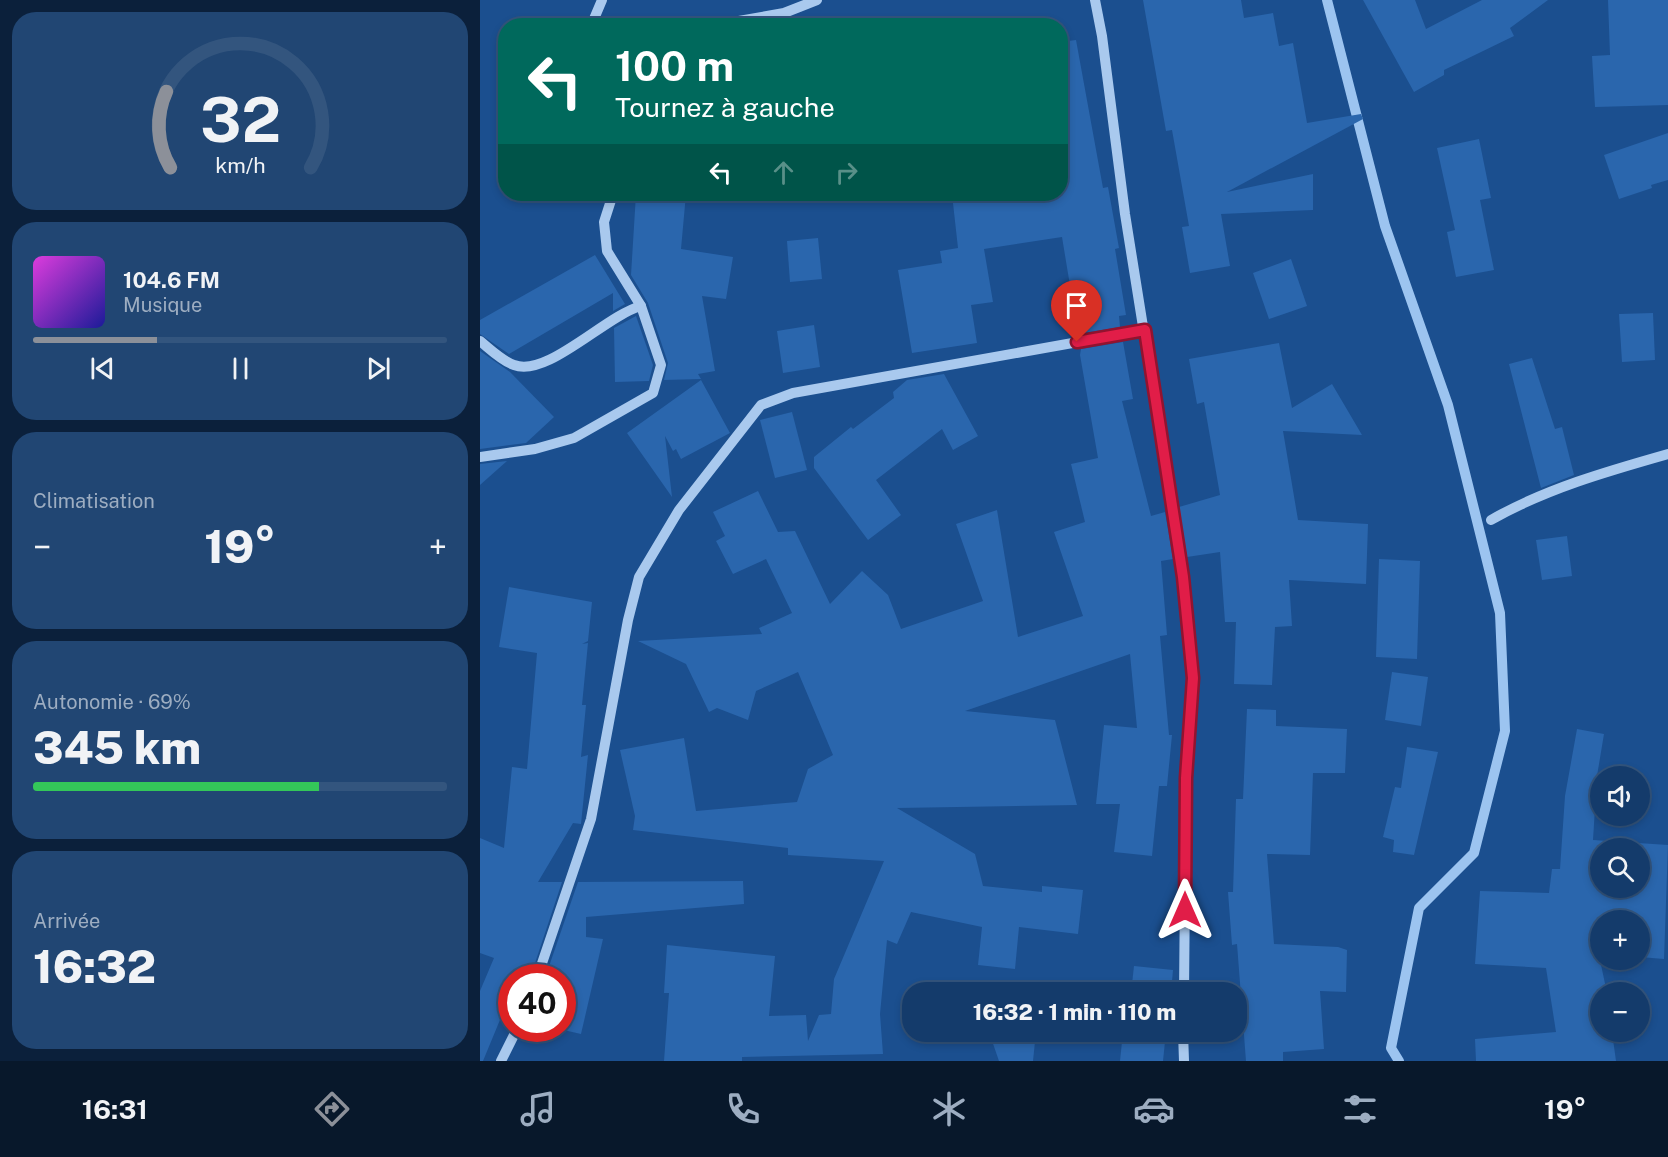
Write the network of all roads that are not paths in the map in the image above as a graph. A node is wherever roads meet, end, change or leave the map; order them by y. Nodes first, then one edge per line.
1 (602, 0) edge
2 (817, 0) edge
3 (1095, 0) edge
4 (594, 18) edge
5 (756, 18) edge
6 (611, 201) edge
7 (641, 306) junction
8 (1145, 330) junction
9 (480, 341) edge
10 (1668, 454) edge
11 (480, 458) edge
12 (1491, 520) dead end
13 (542, 964) edge
14 (1184, 982) edge
15 (510, 1042) edge
16 (1183, 1042) edge
17 (501, 1061) edge
18 (1184, 1061) edge

1 - 4 street
2 - 5 street
3 - 8 street
6 - 7 street
7 - 9 street
7 - 11 street
8 - 13 street
8 - 14 street
10 - 12 street
15 - 17 street
16 - 18 street

